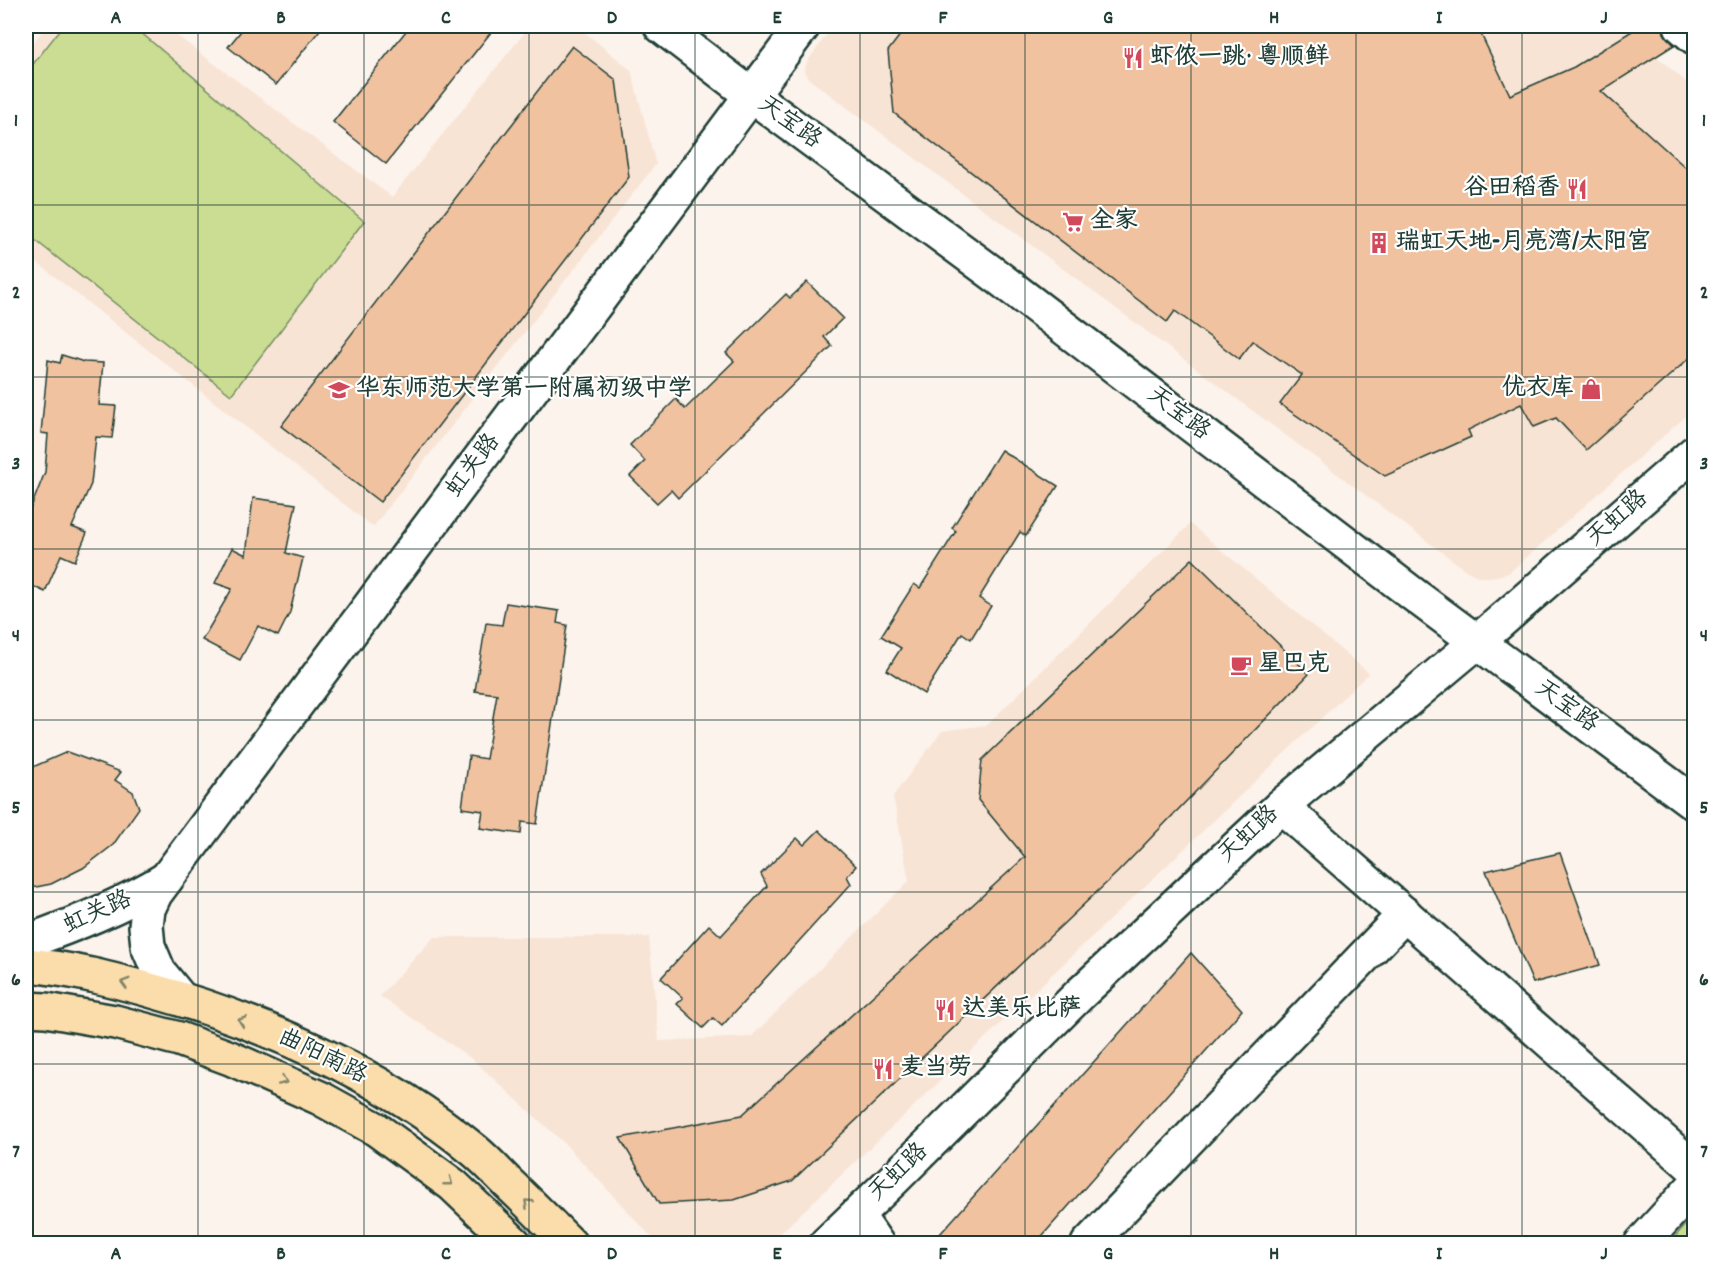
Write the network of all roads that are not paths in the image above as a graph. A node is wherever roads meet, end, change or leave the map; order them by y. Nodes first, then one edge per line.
1 (661, 26) edge
2 (803, 26) edge
3 (1681, 26) edge
4 (1695, 37) edge
5 (751, 95) junction
6 (1695, 453) edge
7 (1477, 642) junction
8 (1695, 802) edge
9 (1281, 806) junction
10 (167, 878) junction
11 (1405, 914) junction
12 (26, 942) edge
13 (26, 965) edge
14 (181, 999) junction
15 (26, 1009) edge
16 (1695, 1168) edge
17 (1695, 1186) edge
18 (856, 1215) junction
19 (515, 1244) edge
20 (570, 1244) edge
21 (826, 1244) edge
22 (877, 1244) edge
23 (1088, 1244) edge
24 (1641, 1244) edge

1 - 5 street, 天宝路
2 - 5 street, 虹关路
3 - 4 street
5 - 7 street, 天宝路
5 - 10 street, 虹关路
6 - 7 street, 天虹路
7 - 8 street, 天宝路
7 - 9 street, 天虹路
9 - 11 street
9 - 18 street, 天虹路
10 - 12 street, 虹关路
10 - 14 street, 虹关路
11 - 16 street
11 - 23 street
14 -> 13 main road, 曲阳南路
20 -> 14 main road, 曲阳南路
15 -> 19 main road, 曲阳南路
17 - 24 street
18 - 21 street, 天虹路
18 - 22 street

